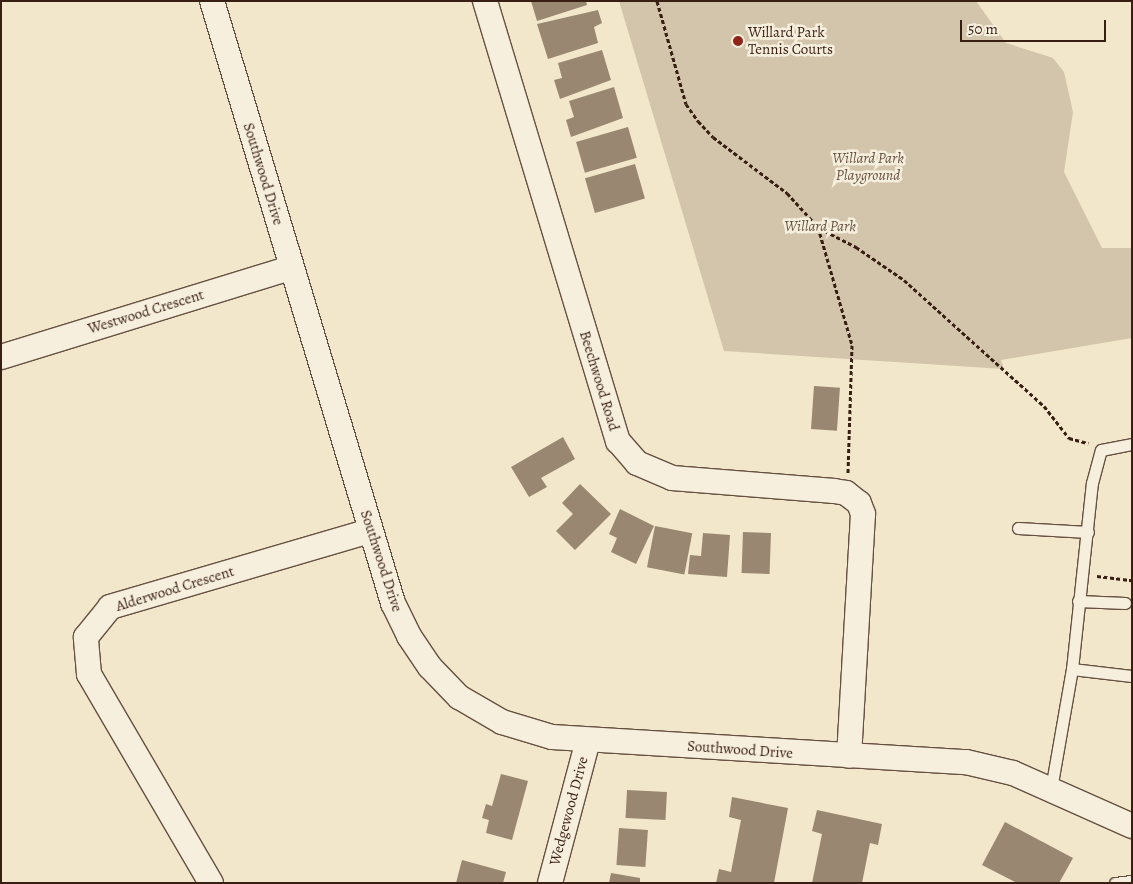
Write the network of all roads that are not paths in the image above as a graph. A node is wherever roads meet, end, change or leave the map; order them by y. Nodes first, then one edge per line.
1 (212, 1) edge
2 (485, 1) edge
3 (291, 268) junction
4 (1, 357) edge
5 (1132, 444) edge
6 (1018, 528) dead end
7 (370, 531) junction
8 (1088, 532) junction
9 (1078, 601) junction
10 (1125, 603) dead end
11 (1072, 669) junction
12 (1132, 676) edge
13 (588, 740) junction
14 (849, 756) junction
15 (1051, 789) junction
16 (1132, 826) edge
17 (1132, 880) edge
18 (211, 883) edge
19 (550, 883) edge
20 (1116, 883) edge

1 - 3 street, Southwood Drive
2 - 14 street, Beechwood Road
3 - 4 street, Westwood Crescent
3 - 7 street, Southwood Drive
5 - 8 lane
6 - 8 lane
7 - 13 street, Southwood Drive
7 - 18 street, Alderwood Crescent
8 - 9 lane
9 - 10 lane
9 - 11 lane
11 - 12 lane
11 - 15 lane
13 - 14 street, Southwood Drive
13 - 19 street, Wedgewood Drive
14 - 15 street, Southwood Drive
15 - 16 street, Southwood Drive
17 - 20 lane

